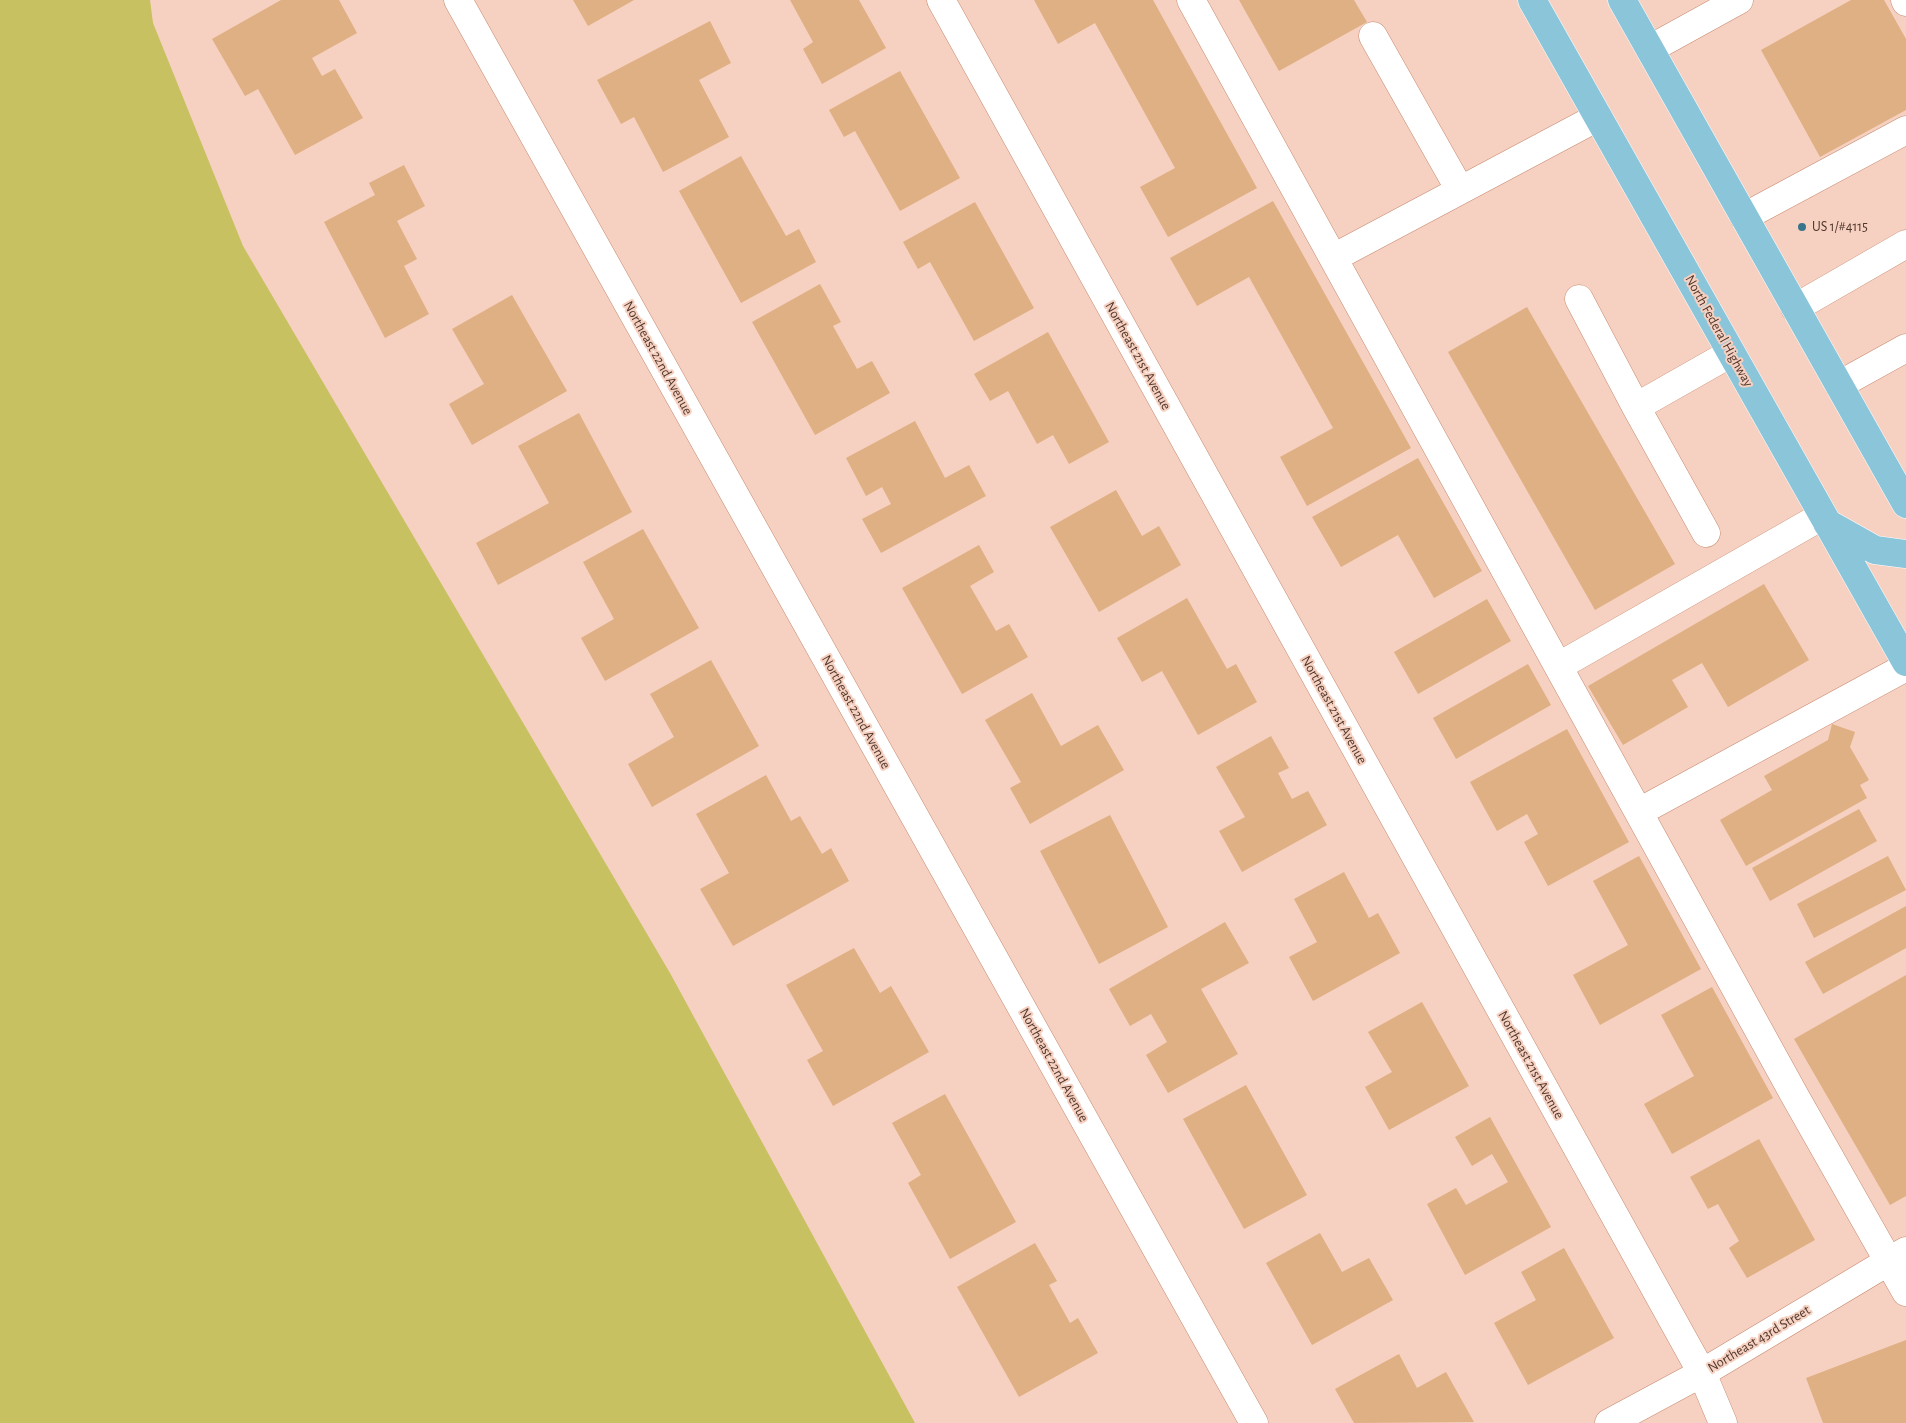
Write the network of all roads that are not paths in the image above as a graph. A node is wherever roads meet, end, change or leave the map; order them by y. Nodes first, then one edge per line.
1 (458, 0) edge
2 (940, 0) edge
3 (1191, 0) edge
4 (1532, 0) edge
5 (1622, 0) edge
6 (1739, 0) edge
7 (1373, 36) dead end
8 (1650, 49) junction
9 (1598, 117) junction
10 (1906, 130) edge
11 (1460, 190) junction
12 (1744, 217) junction
13 (1906, 244) edge
14 (1334, 258) junction
15 (1579, 299) dead end
16 (1796, 308) junction
17 (1906, 348) edge
18 (1731, 354) junction
19 (1839, 385) junction
20 (1636, 407) junction
21 (1899, 475) edge
22 (1906, 504) edge
23 (1825, 520) junction
24 (1706, 533) dead end
25 (1906, 554) edge
26 (1906, 662) edge
27 (1558, 666) junction
28 (1906, 667) edge
29 (1639, 812) junction
30 (1897, 1256) edge
31 (1906, 1292) edge
32 (1702, 1373) junction
33 (1254, 1423) edge
34 (1609, 1423) edge
35 (1724, 1423) edge

1 - 33 street, Northeast 22nd Avenue
2 - 32 street, Northeast 21st Avenue
3 - 14 street
4 - 9 main road, North Federal Highway
5 - 8 main road
6 - 8 street
7 - 11 street
8 - 12 main road
9 - 11 street
9 - 18 main road, North Federal Highway
10 - 12 street
11 - 14 street
12 - 16 main road
13 - 16 street
14 - 27 street
15 - 20 street
16 - 19 main road
17 - 19 street
18 - 20 street
18 - 23 main road, North Federal Highway
19 - 21 main road
20 - 24 street
21 - 22 main road
23 - 25 main road
23 - 26 main road, North Federal Highway
23 - 27 street
27 - 29 street
28 - 29 street
29 - 30 street
30 - 31 street
30 - 32 street, Northeast 43rd Street
32 - 34 street, Northeast 43rd Street
32 - 35 street, Northeast 21st Avenue

